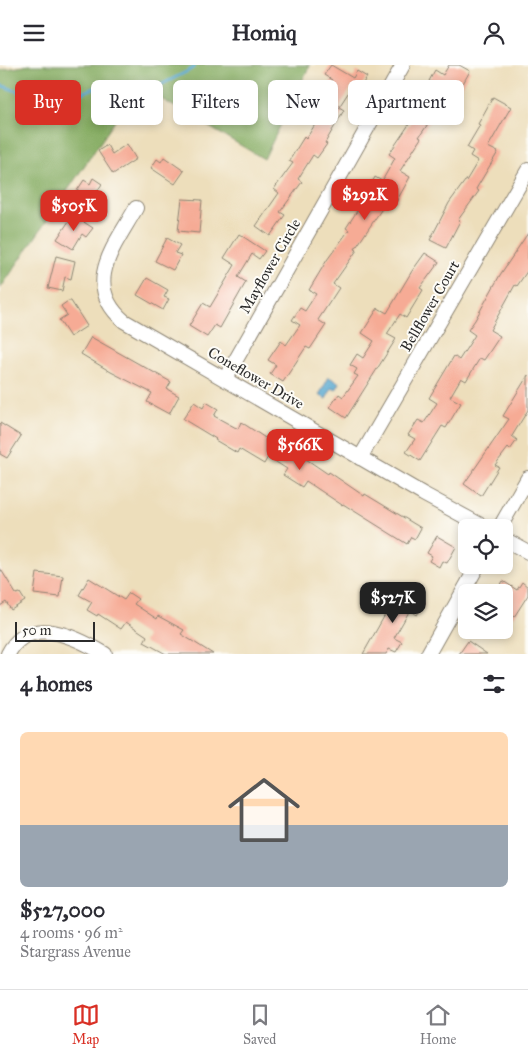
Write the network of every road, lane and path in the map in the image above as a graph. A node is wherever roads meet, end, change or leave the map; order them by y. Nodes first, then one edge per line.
1 (403, 65) edge
2 (528, 171) edge
3 (136, 208) dead end
4 (224, 379) junction
5 (360, 458) junction
6 (528, 478) edge
7 (470, 519) edge
8 (505, 519) edge
9 (513, 544) edge
10 (528, 552) edge
11 (473, 574) edge
12 (8, 654) edge
13 (105, 654) edge
14 (428, 654) edge

1 - 4 street, Mayflower Circle
2 - 5 street, Bellflower Court
3 - 4 street, Coneflower Drive
4 - 5 street, Coneflower Drive
5 - 7 street, Coneflower Drive
6 - 8 street
9 - 10 street
11 - 14 street
12 - 13 street

